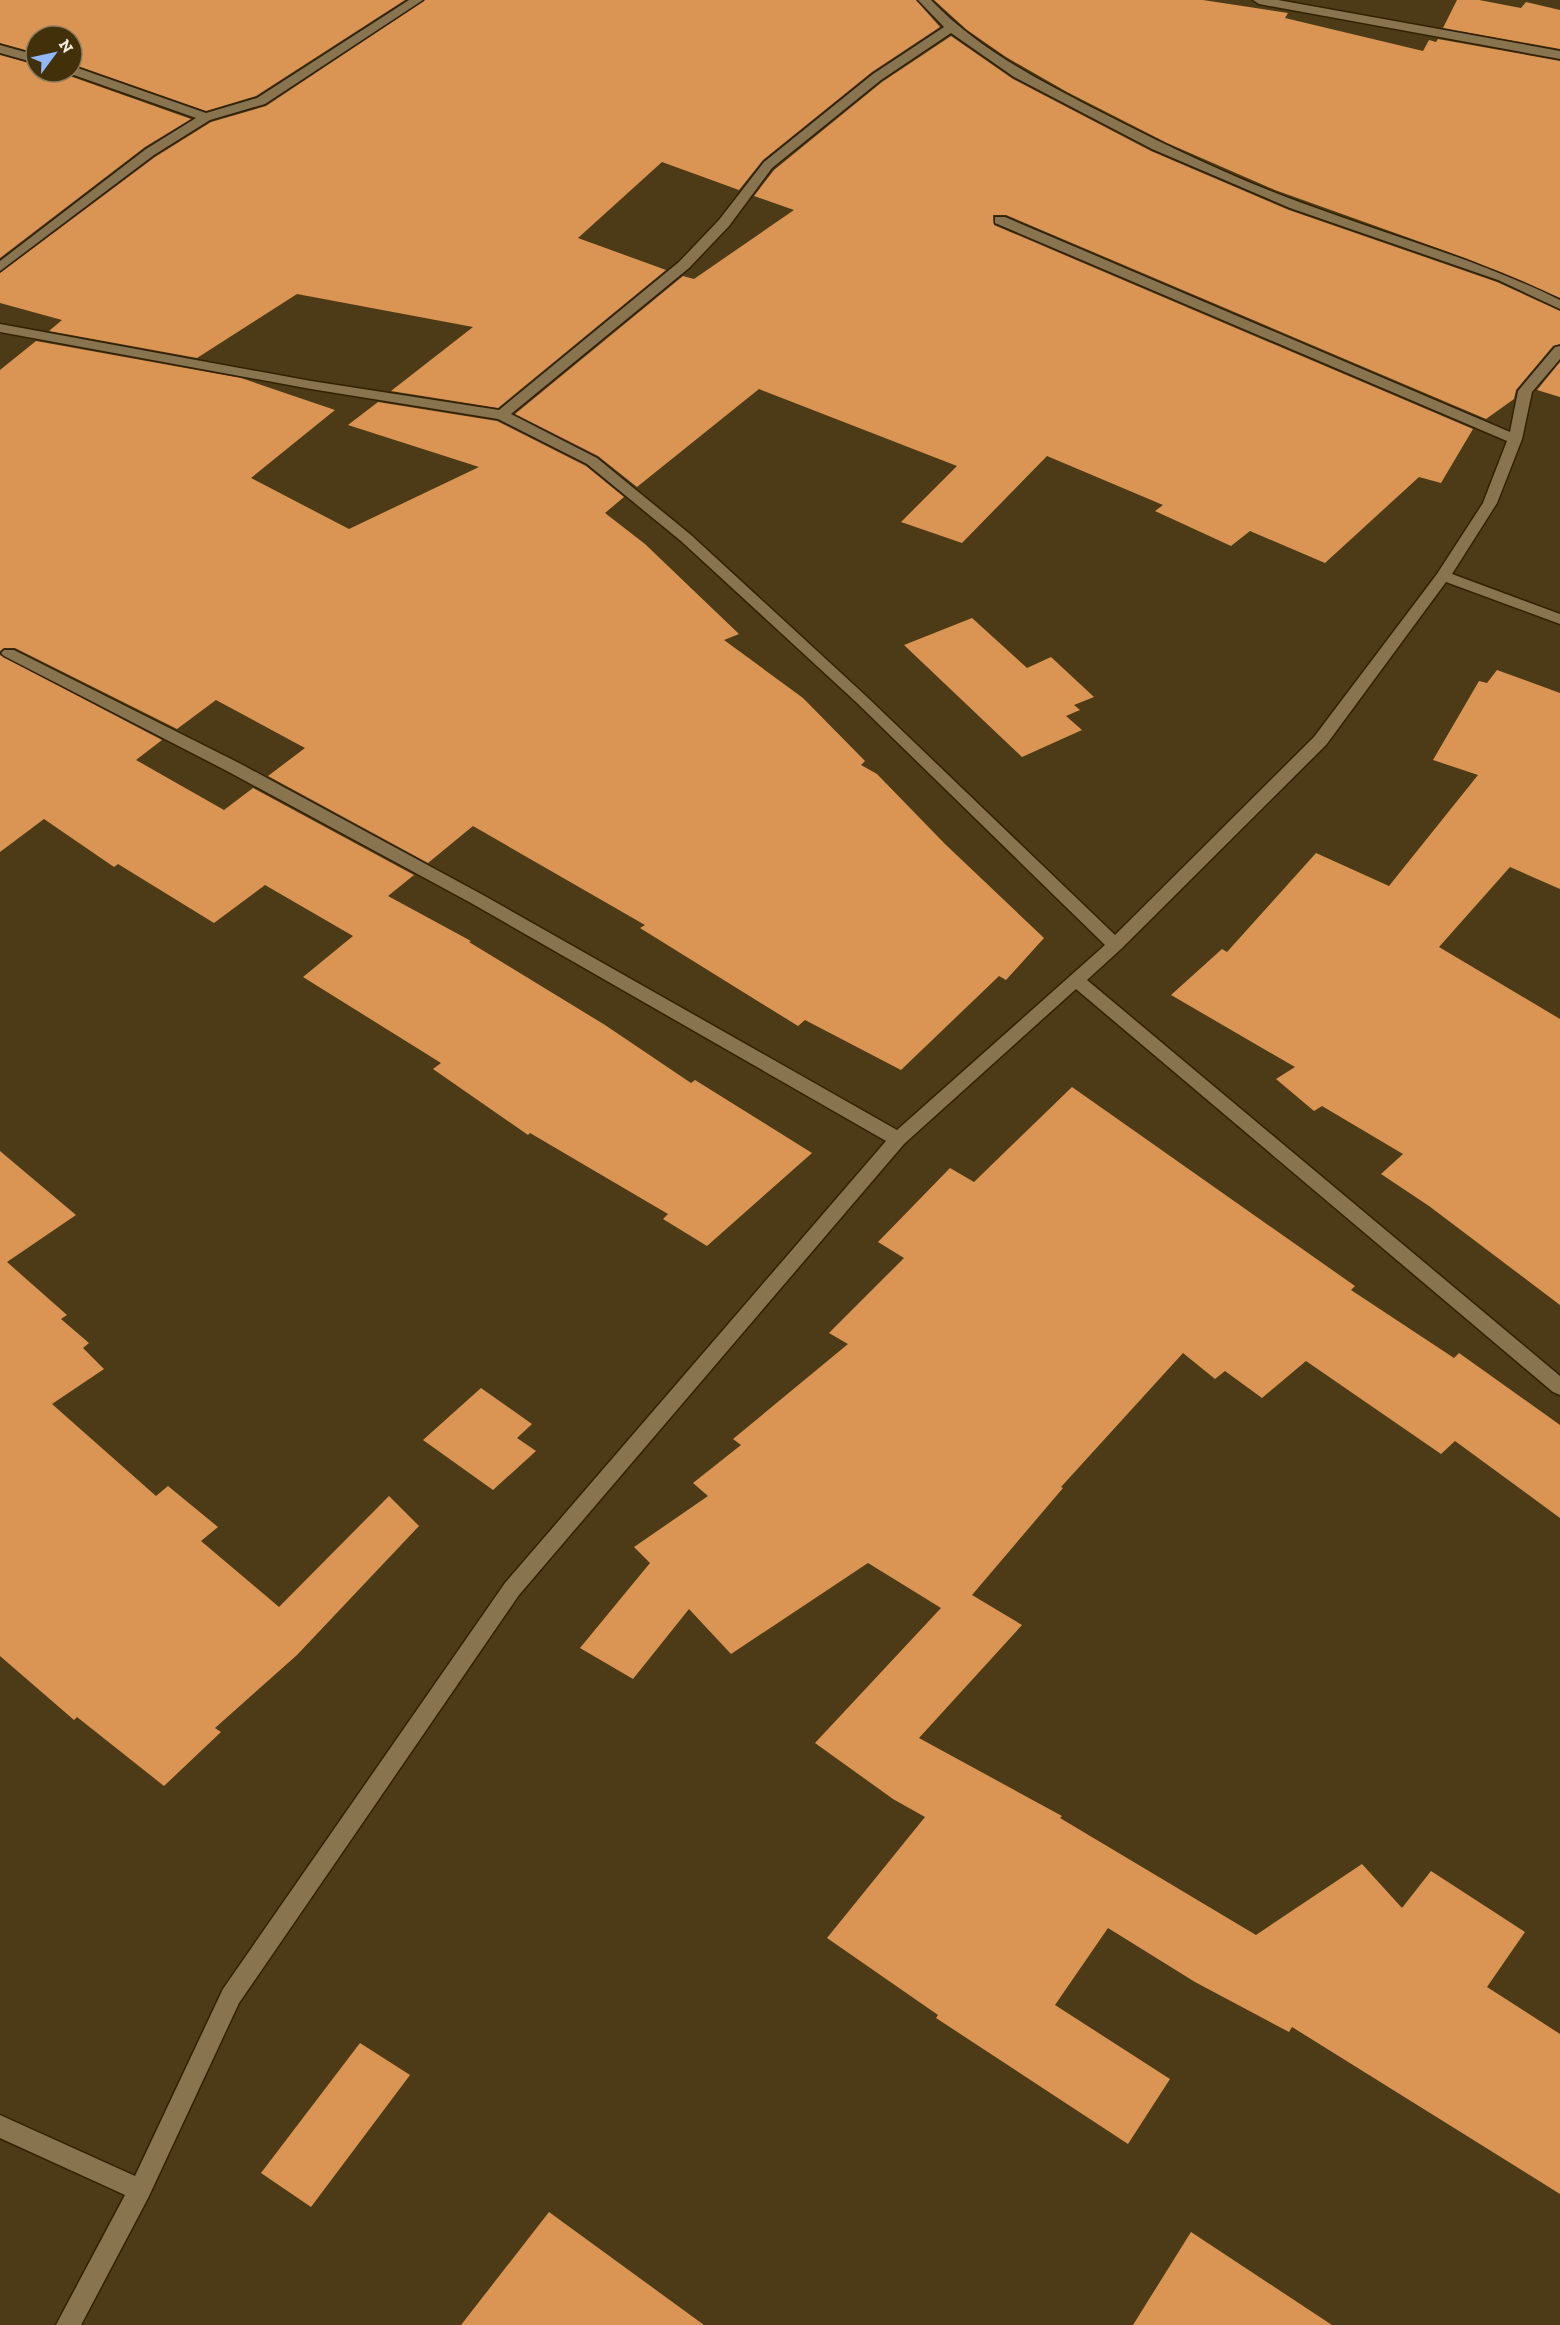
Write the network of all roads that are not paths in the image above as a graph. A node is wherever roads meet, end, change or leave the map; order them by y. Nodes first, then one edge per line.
1 (417, 0) edge
2 (924, 0) edge
3 (1259, 0) edge
4 (951, 28) junction
5 (0, 49) edge
6 (1560, 55) edge
7 (24, 56) edge
8 (84, 74) edge
9 (206, 117) junction
10 (1000, 220) dead end
11 (0, 267) edge
12 (1560, 305) edge
13 (0, 328) edge
14 (1560, 350) edge
15 (502, 415) junction
16 (1515, 439) junction
17 (1443, 576) junction
18 (1560, 619) edge
19 (9, 653) dead end
20 (1115, 945) junction
21 (1076, 980) junction
22 (898, 1139) junction
23 (1560, 1387) edge
24 (0, 2126) edge
25 (140, 2190) junction
26 (68, 2325) edge

1 - 9 street
2 - 4 street
3 - 6 street
4 - 12 street
4 - 15 street
5 - 7 street
8 - 9 street
9 - 11 street
10 - 16 street
13 - 15 street
14 - 16 street
15 - 20 street
16 - 17 street
17 - 18 street
17 - 20 street
19 - 22 street
20 - 21 street
21 - 22 street
21 - 23 street
22 - 25 street
24 - 25 street
25 - 26 street

